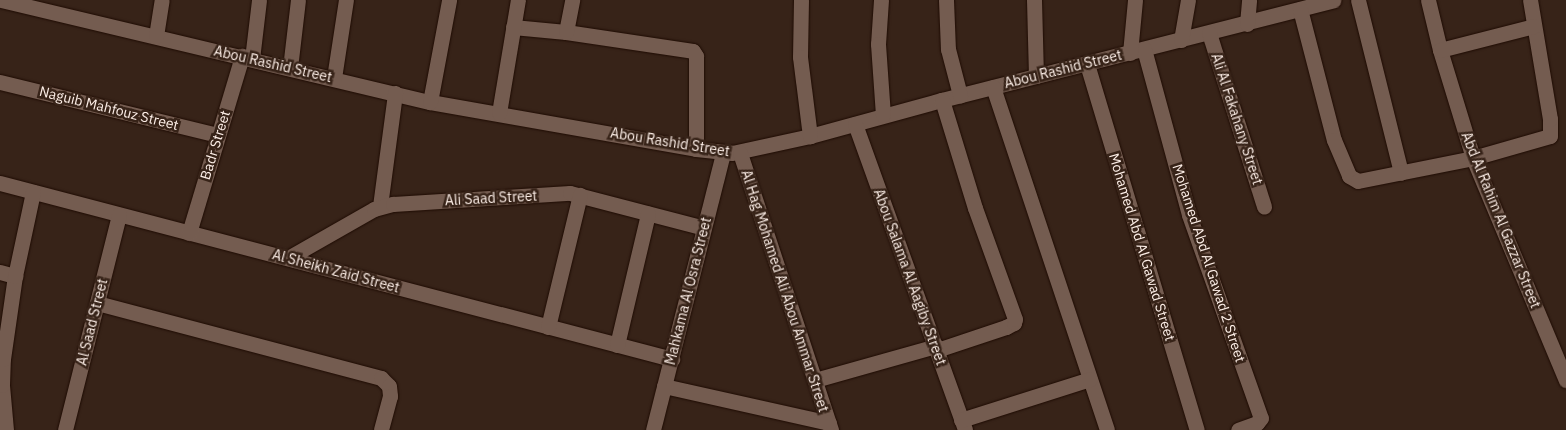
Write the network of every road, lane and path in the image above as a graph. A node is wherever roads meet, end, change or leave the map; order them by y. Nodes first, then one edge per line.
1 (2, 0) edge
2 (162, 0) edge
3 (259, 0) edge
4 (298, 0) edge
5 (346, 0) edge
6 (449, 0) edge
7 (518, 0) edge
8 (572, 0) edge
9 (801, 0) edge
10 (881, 0) edge
11 (946, 0) edge
12 (1034, 0) edge
13 (1135, 0) edge
14 (1188, 0) edge
15 (1249, 0) edge
16 (1334, 0) edge
17 (1358, 0) edge
18 (1428, 0) edge
19 (1530, 0) edge
20 (1300, 9) junction
21 (1247, 24) junction
22 (1534, 26) junction
23 (513, 27) junction
24 (566, 32) junction
25 (1210, 33) junction
26 (156, 36) junction
27 (1181, 40) junction
28 (1440, 50) junction
29 (1137, 51) junction
30 (247, 57) junction
31 (1087, 64) junction
32 (290, 68) junction
33 (1036, 76) junction
34 (334, 78) junction
35 (1, 86) edge
36 (993, 87) junction
37 (395, 94) junction
38 (960, 96) junction
39 (942, 100) junction
40 (430, 102) junction
41 (499, 113) junction
42 (883, 115) junction
43 (854, 124) junction
44 (218, 135) junction
45 (810, 136) junction
46 (696, 149) junction
47 (722, 153) junction
48 (740, 153) junction
49 (1473, 158) junction
50 (1401, 173) junction
51 (0, 184) edge
52 (33, 192) junction
53 (580, 196) junction
54 (380, 206) junction
55 (1264, 206) dead end
56 (648, 214) junction
57 (119, 215) junction
58 (704, 228) junction
59 (189, 233) junction
60 (288, 258) junction
61 (0, 272) edge
62 (15, 276) junction
63 (97, 303) junction
64 (548, 327) junction
65 (617, 345) junction
66 (936, 348) junction
67 (672, 359) junction
68 (1, 372) edge
69 (1090, 379) junction
70 (814, 380) junction
71 (1566, 380) edge
72 (664, 386) junction
73 (963, 425) edge
74 (830, 427) edge
75 (6, 430) edge
76 (64, 430) edge
77 (381, 430) edge
78 (653, 430) edge
79 (1107, 430) edge
80 (1197, 430) edge
81 (1238, 430) edge

1 - 26 street, Abou Rashid Street
2 - 26 street
3 - 30 street, Badr Street
4 - 32 street
5 - 34 street
6 - 40 street
7 - 23 street
8 - 24 street
9 - 45 street
10 - 42 street
11 - 38 street
12 - 33 street
13 - 29 street
14 - 27 street
15 - 21 street
16 - 20 street, Abou Rashid Street
17 - 50 street
18 - 28 street, Abd Al Rahim Al Gazzar Street
19 - 22 street
20 - 21 street, Abou Rashid Street
20 - 50 street
21 - 25 street, Abou Rashid Street
22 - 28 street
22 - 49 street
23 - 24 street
23 - 41 street
24 - 46 street
25 - 27 street, Abou Rashid Street
25 - 55 street, Ali Al Fakahany Street
26 - 30 street, Abou Rashid Street
27 - 29 street, Abou Rashid Street
28 - 49 street, Abd Al Rahim Al Gazzar Street
29 - 31 street, Abou Rashid Street
29 - 81 street, Mohamed Abd Al Gawad 2 Street
30 - 32 street, Abou Rashid Street
30 - 44 street, Badr Street
31 - 33 street, Abou Rashid Street
31 - 80 street, Mohamed Abd Al Gawad Street
32 - 34 street, Abou Rashid Street
33 - 36 street, Abou Rashid Street
34 - 37 street, Abou Rashid Street
35 - 44 street, Naguib Mahfouz Street
36 - 38 street, Abou Rashid Street
36 - 69 street
37 - 40 street, Abou Rashid Street
37 - 54 street
38 - 39 street, Abou Rashid Street
39 - 42 street, Abou Rashid Street
39 - 66 street
40 - 41 street, Abou Rashid Street
41 - 46 street, Abou Rashid Street
42 - 43 street, Abou Rashid Street
43 - 45 street, Abou Rashid Street
43 - 66 street, Abou Salama Al Aagiby Street
44 - 59 street, Badr Street
45 - 48 street, Abou Rashid Street
46 - 47 street, Abou Rashid Street
47 - 48 street, Abou Rashid Street
47 - 58 street, Mahkama Al Osra Street
48 - 70 street, Al Hag Mohamed Ali Abou Ammar Street
49 - 50 street
49 - 71 street, Abd Al Rahim Al Gazzar Street
51 - 52 street, Al Sheikh Zaid Street
52 - 57 street, Al Sheikh Zaid Street
52 - 62 street
53 - 54 street, Ali Saad Street
53 - 56 street, Ali Saad Street
53 - 64 street
54 - 60 street, Ali Saad Street
56 - 58 street, Ali Saad Street
56 - 65 street
57 - 59 street, Al Sheikh Zaid Street
57 - 63 street, Al Saad Street
58 - 67 street, Mahkama Al Osra Street
59 - 60 street, Al Sheikh Zaid Street
60 - 64 street, Al Sheikh Zaid Street
61 - 62 street
62 - 68 street
63 - 76 street, Al Saad Street
63 - 77 street
64 - 65 street, Al Sheikh Zaid Street
65 - 67 street, Al Sheikh Zaid Street
66 - 70 street
66 - 73 street, Abou Salama Al Aagiby Street
67 - 72 street, Mahkama Al Osra Street
68 - 75 street
69 - 73 street
69 - 79 street
70 - 74 street, Al Hag Mohamed Ali Abou Ammar Street
72 - 74 street
72 - 78 street, Mahkama Al Osra Street

